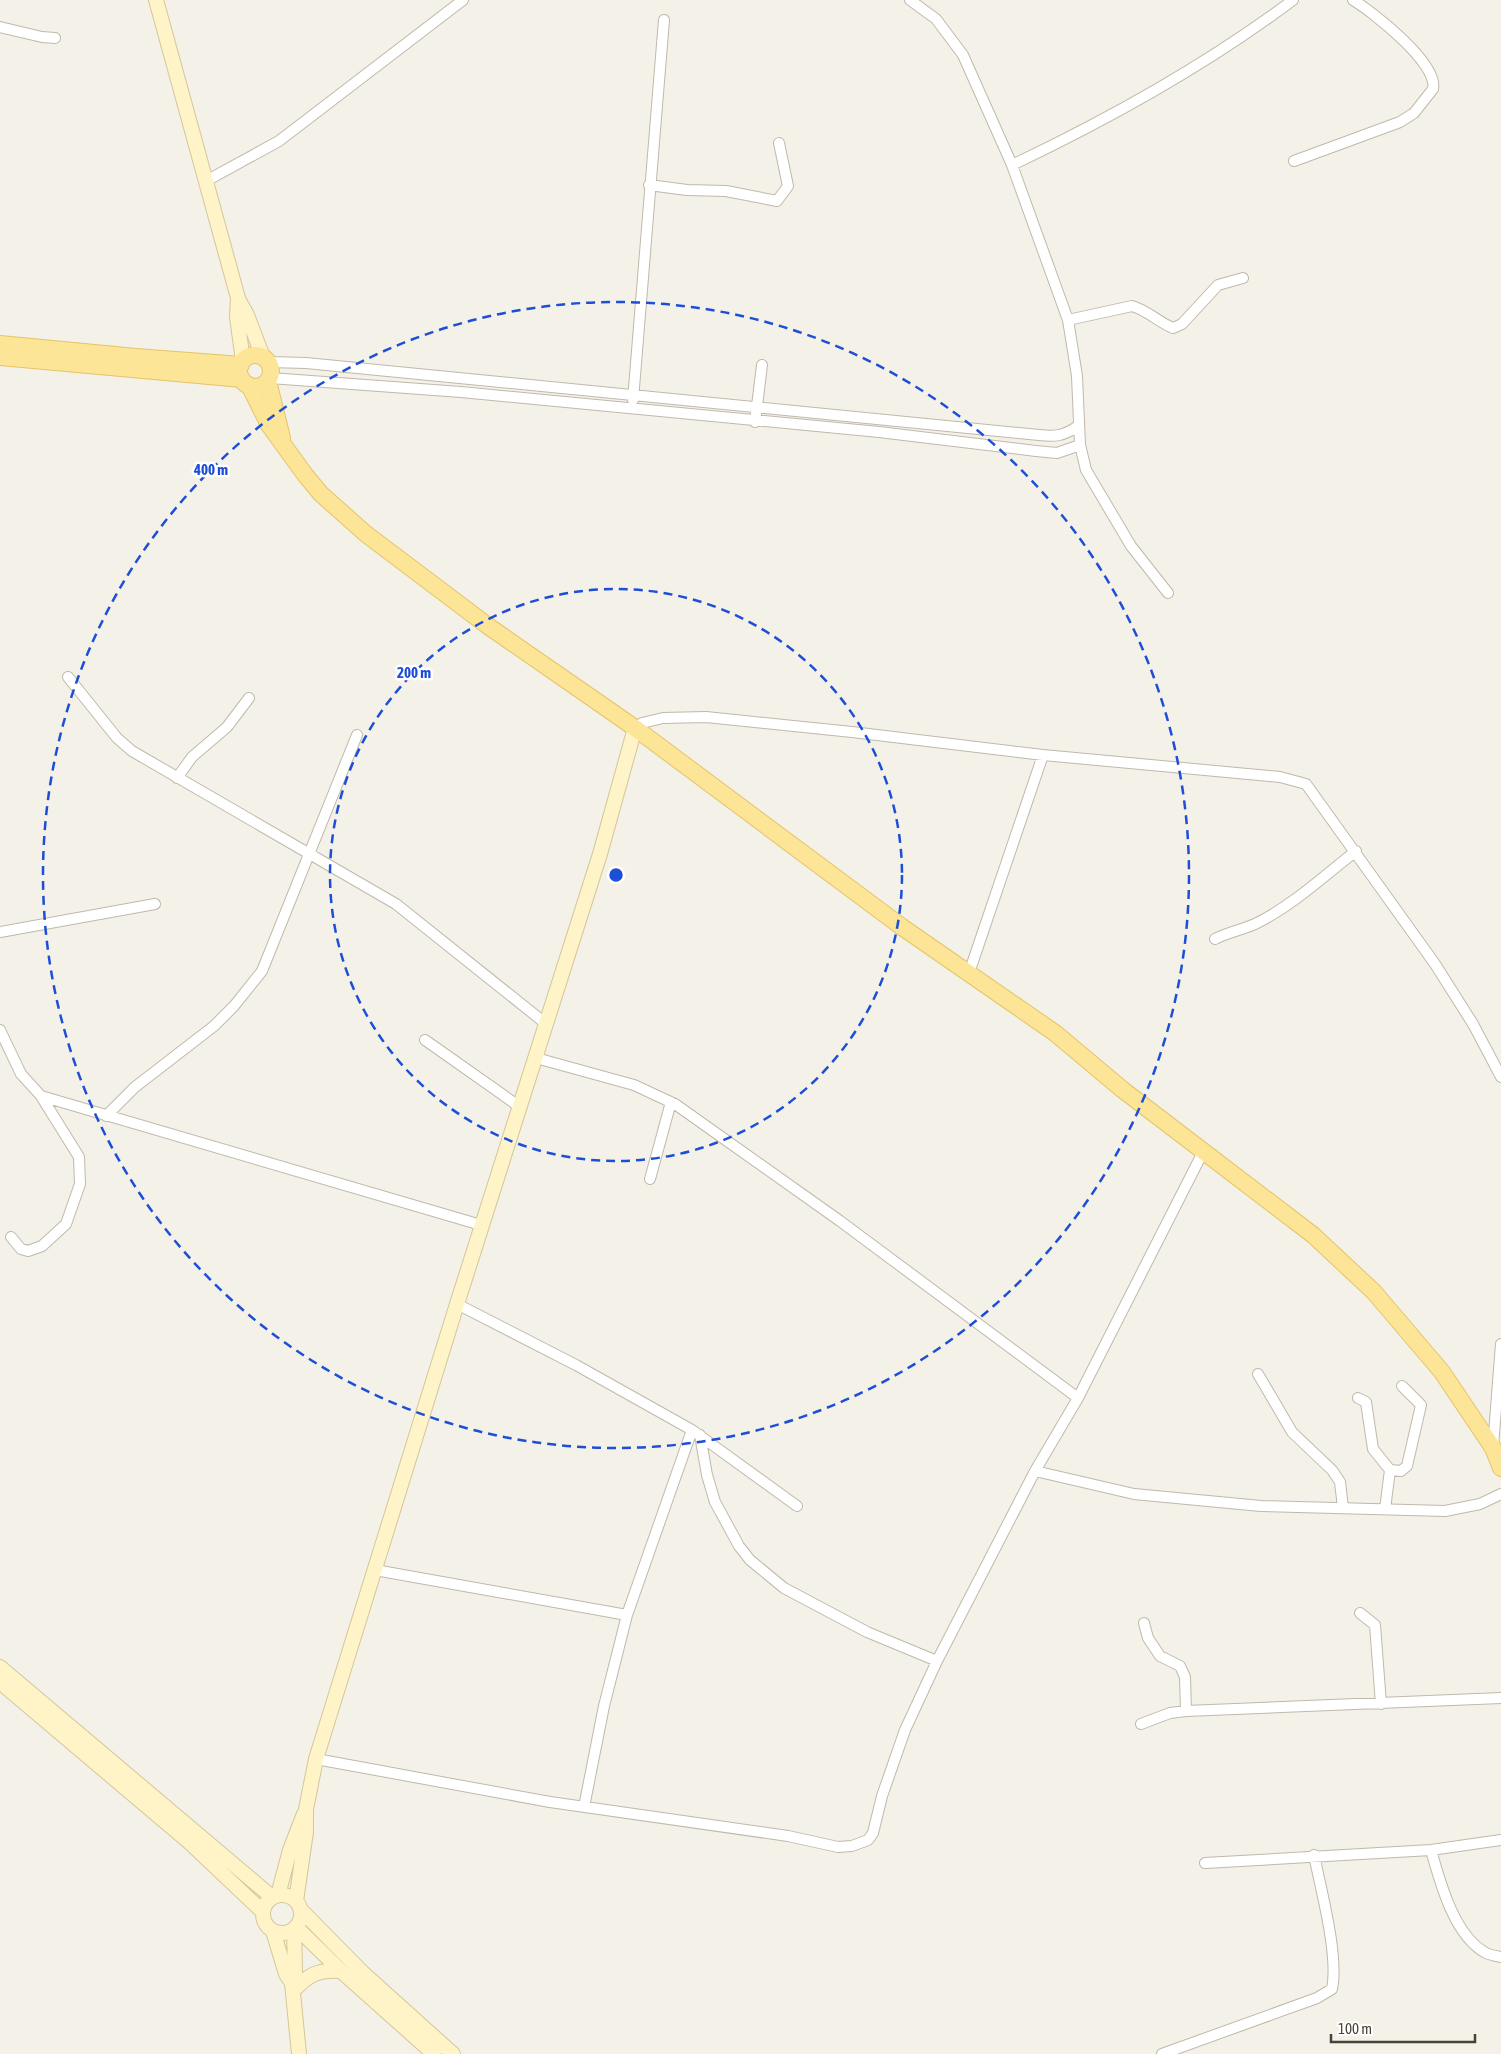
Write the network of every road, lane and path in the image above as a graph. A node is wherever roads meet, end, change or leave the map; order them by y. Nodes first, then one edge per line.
1 (156, 0) edge
2 (462, 0) edge
3 (910, 0) edge
4 (1293, 0) edge
5 (1353, 0) edge
6 (664, 20) dead end
7 (0, 27) edge
8 (55, 38) dead end
9 (779, 143) dead end
10 (1294, 161) dead end
11 (1012, 165) junction
12 (206, 181) junction
13 (649, 185) junction
14 (1243, 278) dead end
15 (238, 298) junction
16 (1068, 320) junction
17 (0, 344) edge
18 (0, 357) edge
19 (762, 365) dead end
20 (267, 369) junction
21 (244, 373) junction
22 (634, 396) junction
23 (713, 404) junction
24 (756, 407) junction
25 (632, 410) junction
26 (712, 418) junction
27 (755, 422) junction
28 (909, 423) junction
29 (1078, 426) junction
30 (907, 435) junction
31 (1080, 445) junction
32 (284, 448) junction
33 (1168, 593) dead end
34 (68, 677) dead end
35 (249, 698) dead end
36 (635, 728) junction
37 (357, 734) dead end
38 (1043, 755) junction
39 (177, 778) junction
40 (1356, 851) junction
41 (308, 852) junction
42 (155, 904) dead end
43 (0, 932) edge
44 (1215, 939) dead end
45 (970, 973) junction
46 (545, 1023) junction
47 (0, 1030) edge
48 (425, 1040) dead end
49 (536, 1058) junction
50 (1501, 1077) edge
51 (41, 1096) junction
52 (671, 1102) junction
53 (520, 1107) junction
54 (106, 1116) junction
55 (1204, 1150) junction
56 (650, 1179) dead end
57 (481, 1225) junction
58 (11, 1237) dead end
59 (456, 1304) junction
60 (1501, 1344) edge
61 (1258, 1374) dead end
62 (1402, 1386) dead end
63 (1078, 1398) junction
64 (1358, 1398) dead end
65 (696, 1432) junction
66 (1493, 1448) junction
67 (1501, 1468) edge
68 (1390, 1470) junction
69 (1035, 1471) junction
70 (1501, 1494) edge
71 (797, 1506) dead end
72 (1343, 1508) junction
73 (1385, 1509) junction
74 (375, 1570) junction
75 (1360, 1613) dead end
76 (627, 1615) junction
77 (1144, 1624) dead end
78 (937, 1661) junction
79 (0, 1668) edge
80 (0, 1682) edge
81 (1501, 1698) edge
82 (1382, 1704) junction
83 (1186, 1711) junction
84 (1141, 1724) dead end
85 (316, 1759) junction
86 (584, 1806) junction
87 (306, 1809) junction
88 (1501, 1840) edge
89 (1431, 1850) junction
90 (1314, 1855) junction
91 (1205, 1863) dead end
92 (275, 1896) junction
93 (298, 1906) junction
94 (262, 1911) junction
95 (295, 1928) junction
96 (273, 1931) junction
97 (1501, 1957) edge
98 (341, 1971) junction
99 (293, 1987) junction
100 (299, 2054) edge
101 (434, 2054) edge
102 (453, 2054) edge
103 (1162, 2054) edge

1 - 12 street
2 - 12 street
3 - 11 street
4 - 11 street
5 - 10 street
6 - 13 street
7 - 8 street
9 - 13 street
11 - 16 street
12 - 15 street
13 - 22 street
14 - 16 street
15 - 20 street
15 - 21 street
16 - 29 street
17 - 21 main road
18 - 21 main road
19 - 24 street
20 - 21 main road
20 - 21 main road
20 - 22 street
20 - 25 street
20 - 32 main road
21 - 32 main road
22 - 23 street
22 - 25 street
23 - 24 street
23 - 26 street
24 - 27 street
24 - 28 street
25 - 26 street
26 - 27 street
27 - 30 street
28 - 29 street
28 - 30 street
29 - 31 street
30 - 31 street
31 - 33 street
32 - 36 main road
34 - 39 street
35 - 39 street
36 - 38 street
36 - 45 main road
36 - 46 street
37 - 41 street
38 - 40 street
38 - 45 street
39 - 41 street
40 - 44 street
40 - 50 street
41 - 46 street
41 - 54 street
42 - 43 street
45 - 55 main road
46 - 49 street
47 - 51 street
48 - 53 street
49 - 52 street
49 - 53 street
51 - 54 street
51 - 58 street
52 - 56 street
52 - 63 street
53 - 57 street
54 - 57 street
55 - 63 street
55 - 66 main road
57 - 59 street
59 - 65 street
59 - 74 street
60 - 66 street
61 - 72 street
62 - 68 street
63 - 69 street
64 - 68 street
65 - 71 street
65 - 76 street
65 - 78 street
66 - 67 main road
68 - 73 street
69 - 72 street
69 - 78 street
70 - 73 street
72 - 73 street
74 - 76 street
74 - 85 street
75 - 82 street
76 - 86 street
77 - 83 street
78 - 86 street
79 - 92 street
80 - 94 street
81 - 82 street
82 - 83 street
83 - 84 street
85 - 86 street
85 - 87 street
87 - 92 street
87 - 93 street
88 - 89 street
89 - 90 street
89 - 97 street
90 - 91 street
90 - 103 street
92 - 93 street
92 - 94 street
93 - 95 street
93 - 102 street
94 - 96 street
95 - 96 street
95 - 98 street
95 - 99 street
96 - 99 street
98 - 99 street
98 - 101 street
99 - 100 street

